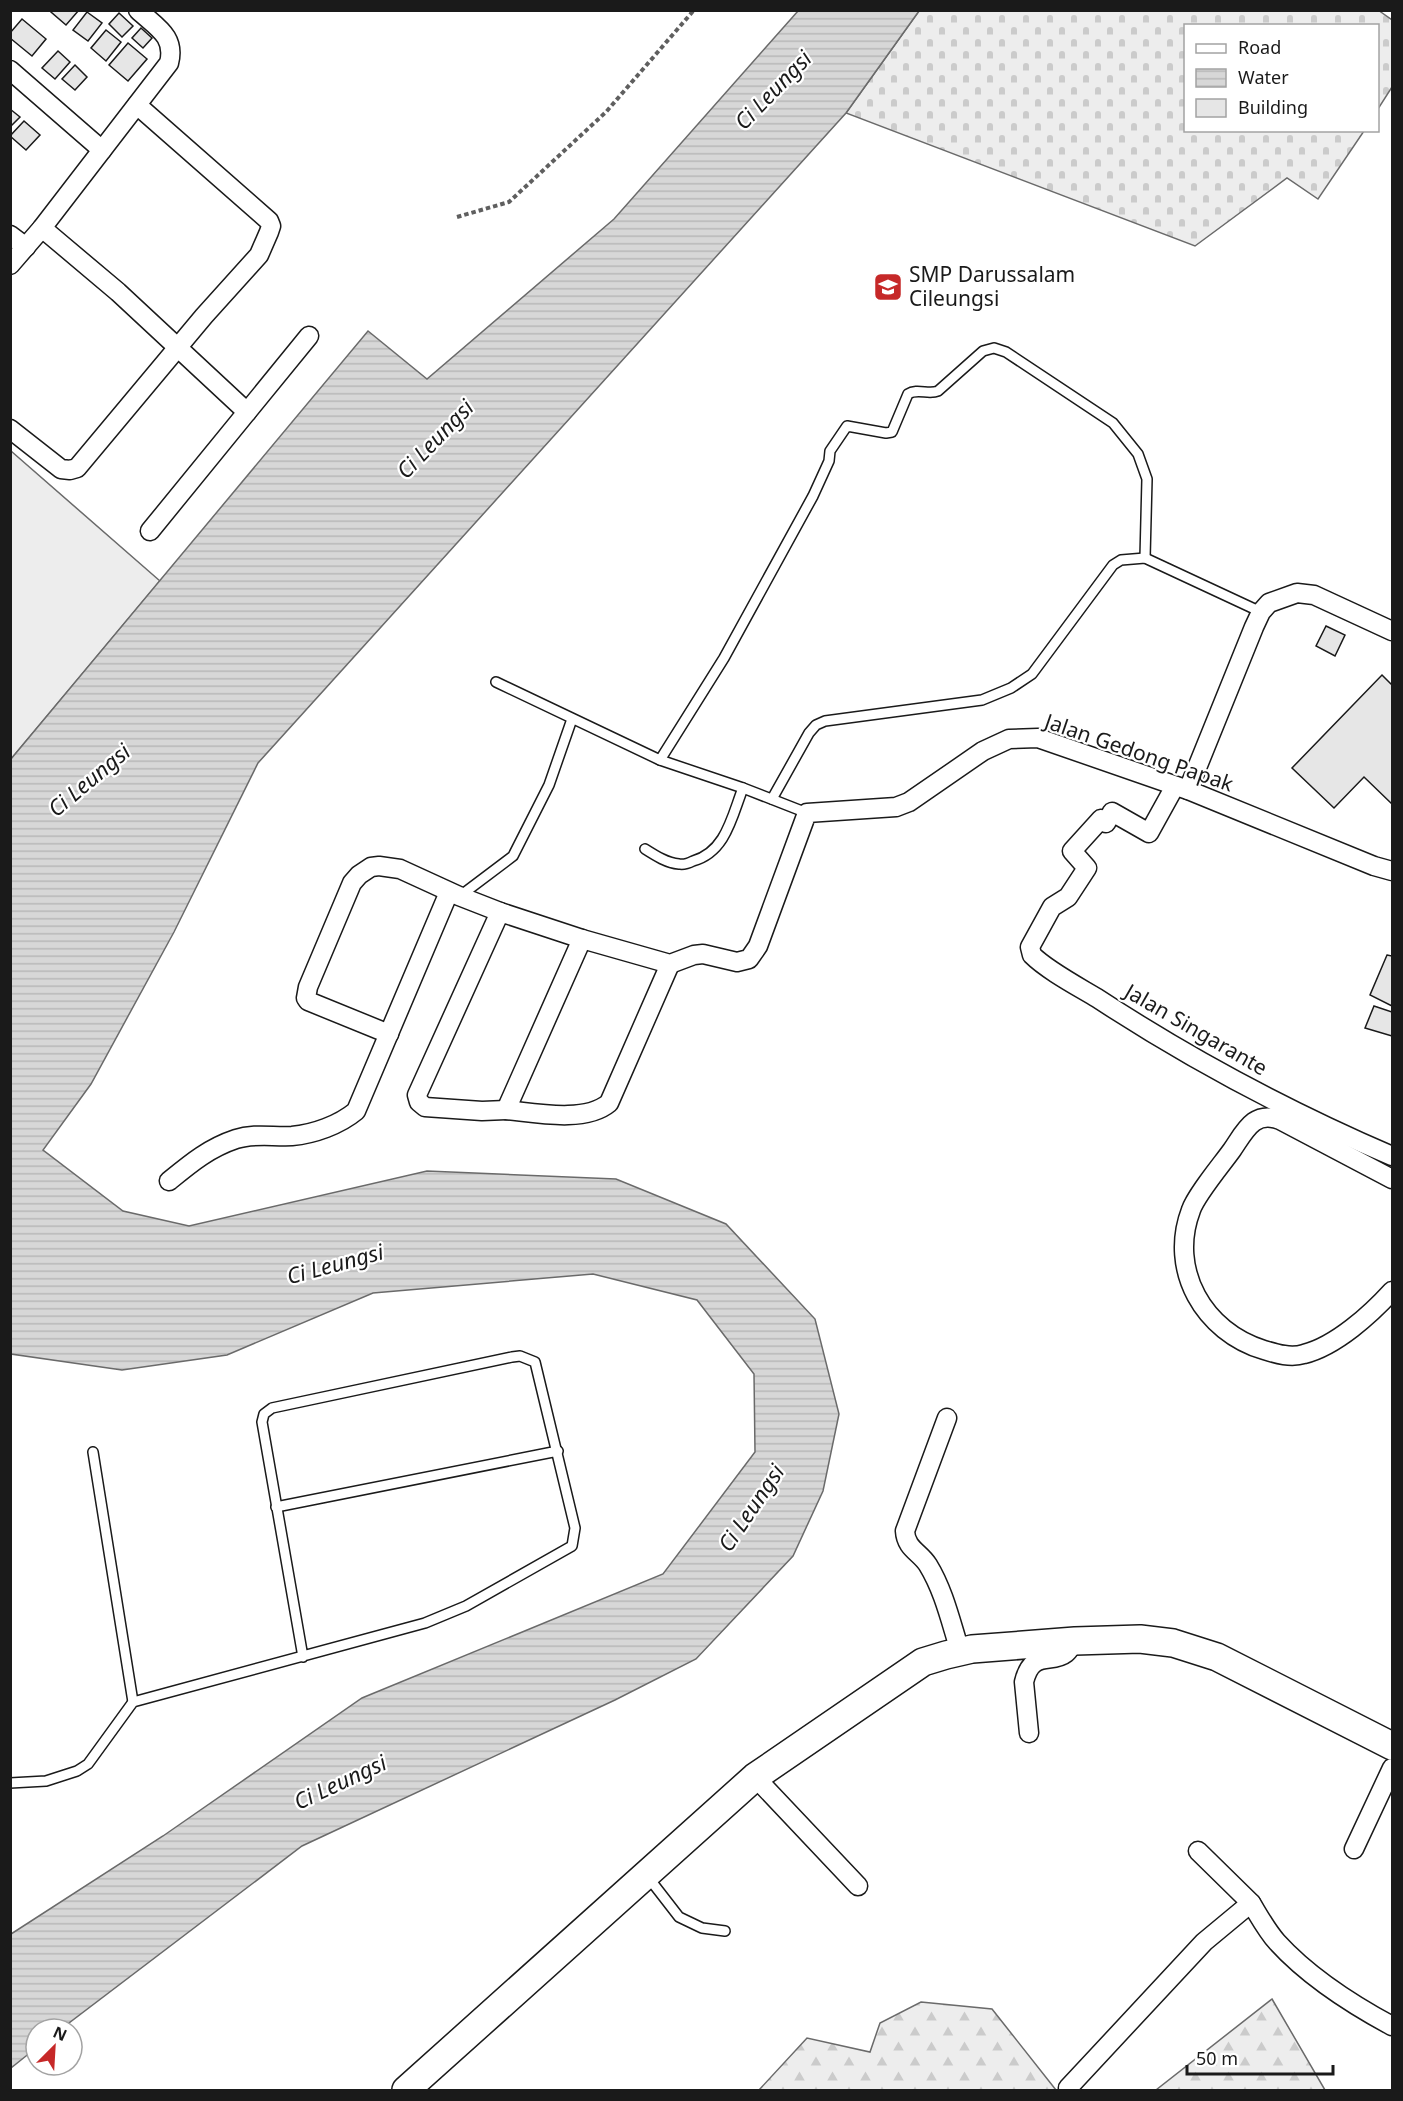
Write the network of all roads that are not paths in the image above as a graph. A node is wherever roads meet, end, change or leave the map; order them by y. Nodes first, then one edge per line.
1 (138, 10) edge
2 (10, 70) edge
3 (136, 105) junction
4 (102, 150) junction
5 (42, 228) junction
6 (10, 235) edge
7 (26, 248) junction
8 (10, 265) edge
9 (309, 336) dead end
10 (179, 347) junction
11 (247, 412) junction
12 (10, 429) edge
13 (150, 531) dead end
14 (1145, 558) junction
15 (1261, 612) junction
16 (1392, 631) edge
17 (496, 682) dead end
18 (572, 719) junction
19 (660, 760) junction
20 (743, 788) junction
21 (1181, 788) junction
22 (772, 799) junction
23 (807, 813) junction
24 (645, 849) dead end
25 (1392, 871) edge
26 (454, 894) junction
27 (500, 912) junction
28 (582, 939) junction
29 (670, 964) junction
30 (389, 1034) junction
31 (506, 1110) junction
32 (1392, 1156) edge
33 (1392, 1179) edge
34 (169, 1181) dead end
35 (1392, 1291) edge
36 (947, 1418) dead end
37 (558, 1451) junction
38 (93, 1452) dead end
39 (276, 1507) junction
40 (1075, 1641) junction
41 (960, 1651) junction
42 (303, 1656) junction
43 (133, 1701) junction
44 (1029, 1733) dead end
45 (1392, 1746) edge
46 (1392, 1768) edge
47 (756, 1777) junction
48 (10, 1783) edge
49 (1353, 1849) dead end
50 (1198, 1851) dead end
51 (646, 1875) junction
52 (858, 1886) dead end
53 (1251, 1904) junction
54 (725, 1931) dead end
55 (1392, 2026) edge
56 (1068, 2088) dead end
57 (406, 2091) edge

1 - 3 street
2 - 4 street
3 - 4 street
3 - 10 street
4 - 5 street
5 - 7 street
5 - 10 street
6 - 7 street
7 - 8 street
9 - 11 street
10 - 11 street
10 - 12 street
11 - 13 street
14 - 15 lane
14 - 19 lane
14 - 22 lane
15 - 16 street
15 - 21 street
17 - 18 lane
18 - 19 lane
18 - 26 lane
19 - 20 lane
20 - 22 lane
20 - 24 lane
21 - 23 street, Jalan Gedong Papak
21 - 25 street, Jalan Gedong Papak
21 - 32 street, Jalan Singarante
22 - 23 lane
23 - 29 street
26 - 27 street
26 - 30 street
26 - 30 street
27 - 28 street
27 - 31 street
28 - 29 street
28 - 31 street
29 - 31 street
30 - 34 street
33 - 35 street
36 - 41 street
37 - 39 lane
37 - 39 lane
37 - 42 lane
38 - 43 lane
39 - 42 lane
40 - 41 main road
40 - 44 street
40 - 45 main road
41 - 47 main road
42 - 43 lane
43 - 48 lane
46 - 49 street
47 - 51 main road
47 - 52 street
50 - 53 street
51 - 54 lane
51 - 57 main road
53 - 55 street
53 - 56 street

